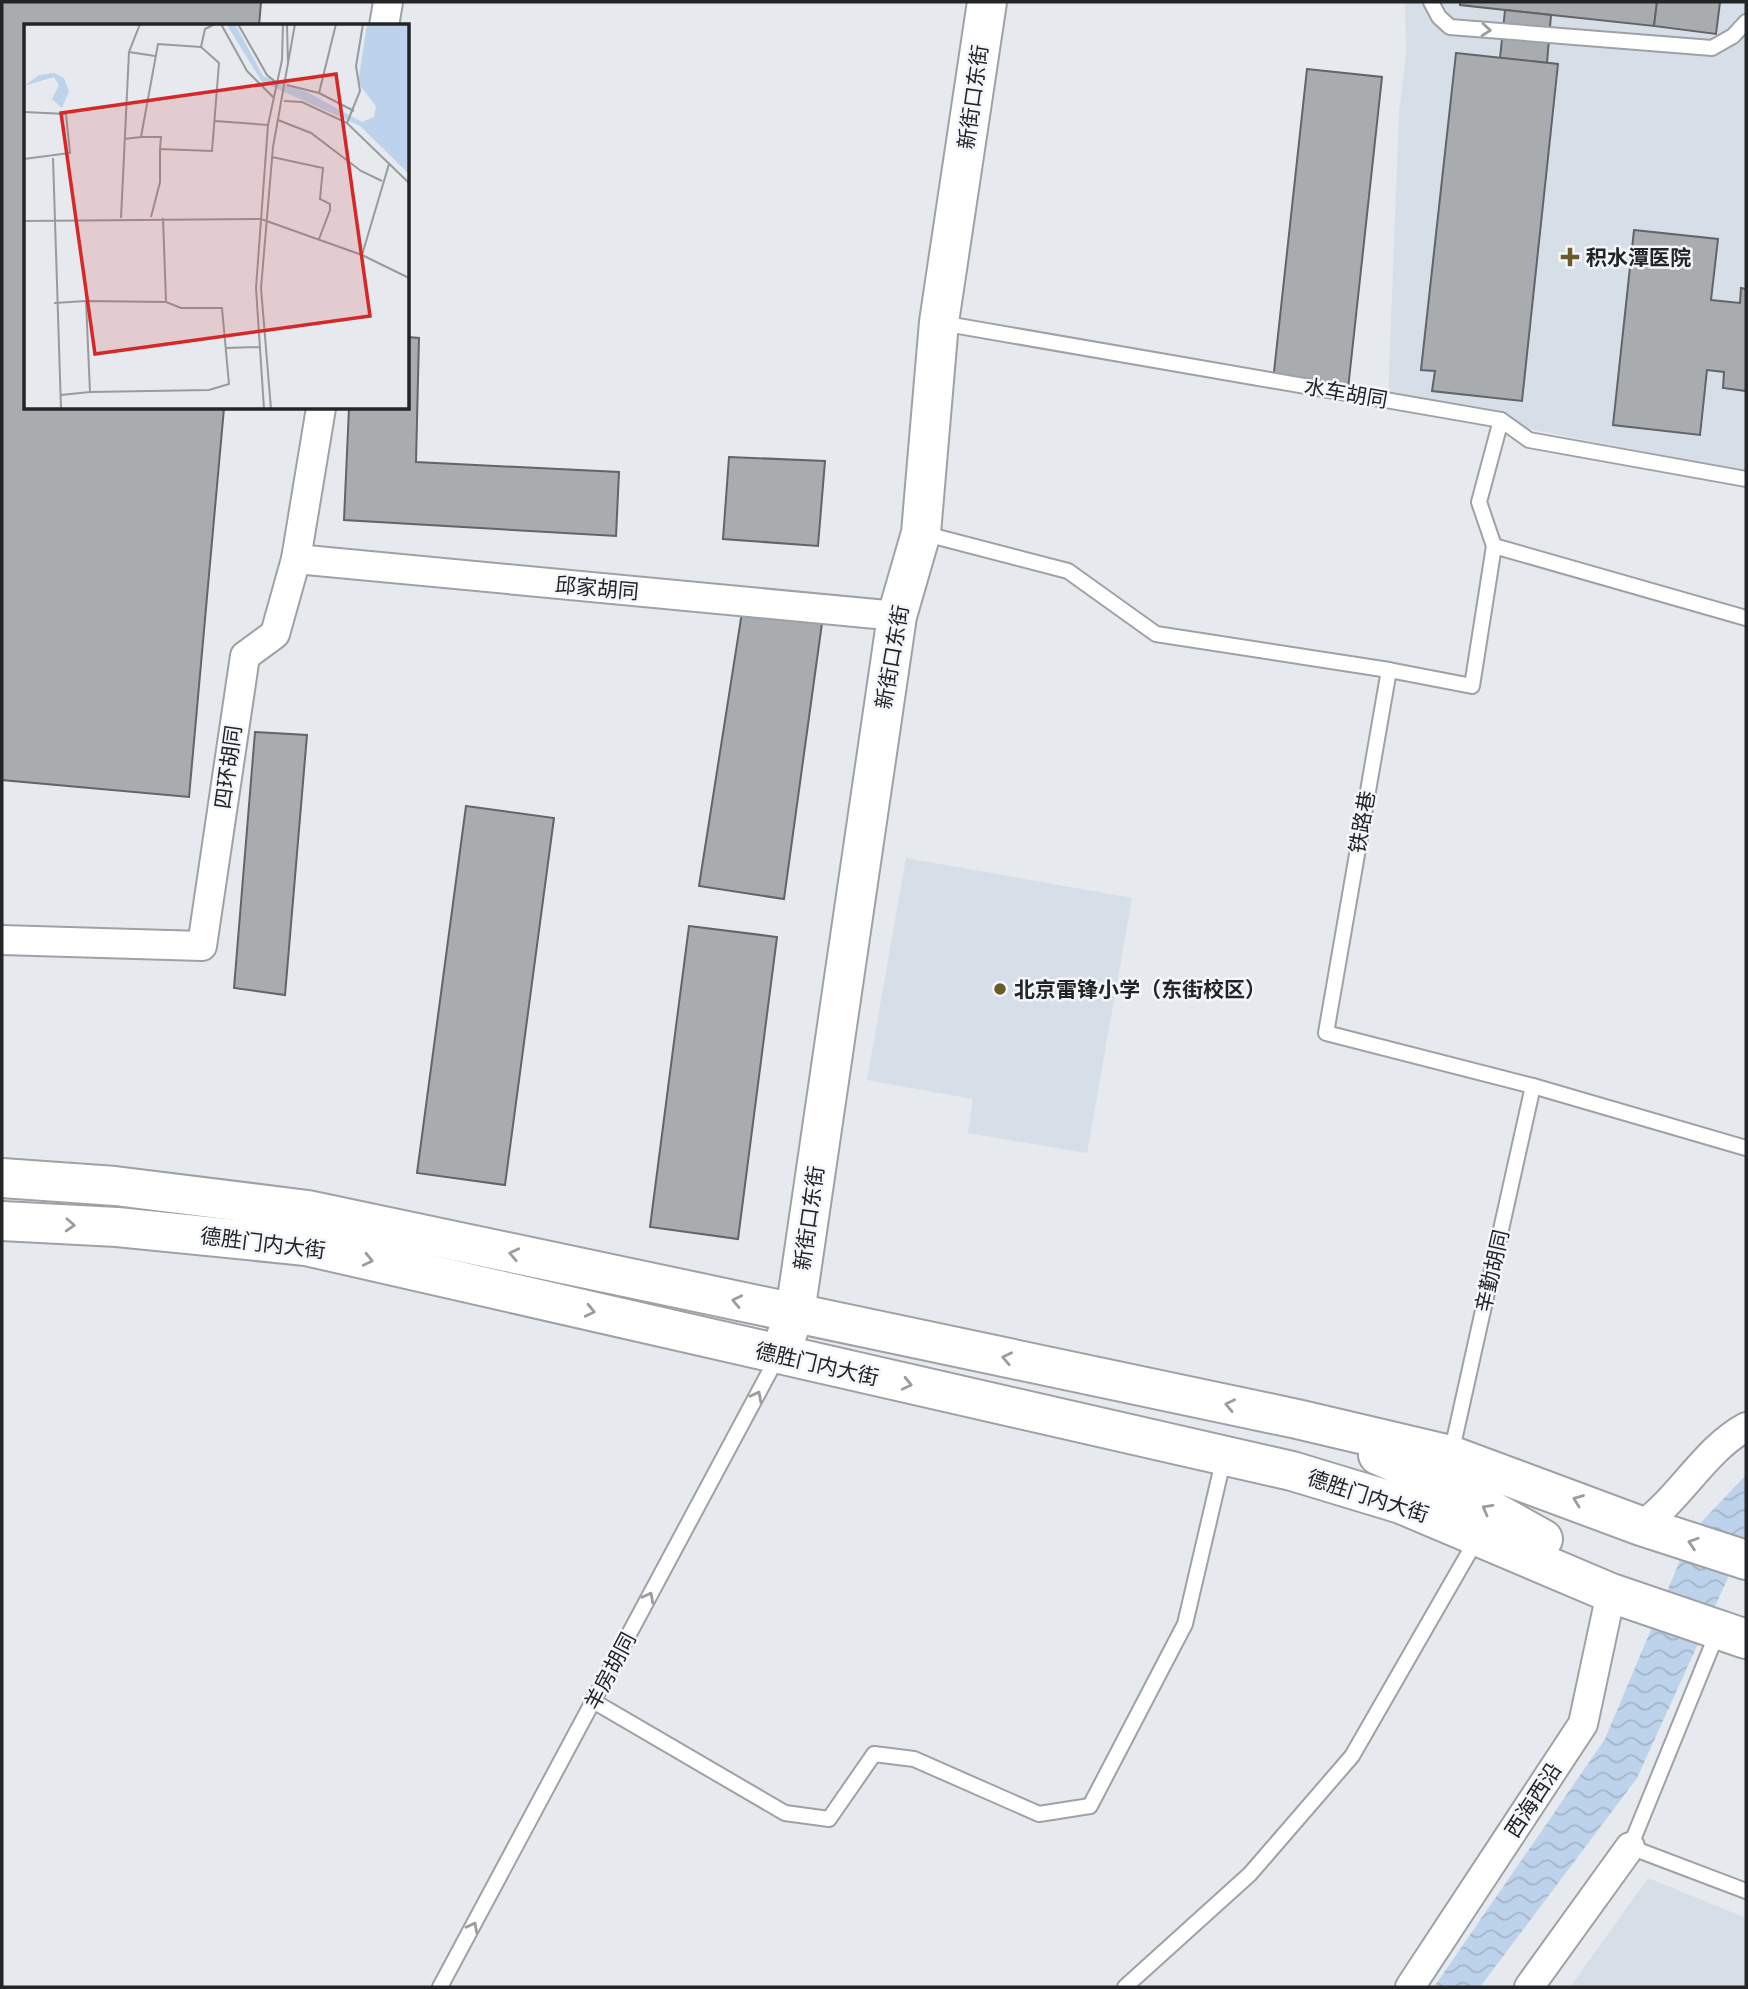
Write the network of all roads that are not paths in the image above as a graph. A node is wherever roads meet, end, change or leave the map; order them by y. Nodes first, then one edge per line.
1 (388, 2) edge
2 (987, 2) edge
3 (1431, 2) edge
4 (1746, 22) edge
5 (384, 24) edge
6 (939, 322) junction
7 (321, 410) edge
8 (1501, 420) junction
9 (1746, 479) edge
10 (921, 533) junction
11 (1494, 547) junction
12 (296, 559) junction
13 (897, 616) junction
14 (1746, 618) edge
15 (1389, 670) junction
16 (2, 940) edge
17 (1533, 1086) junction
18 (1746, 1148) edge
19 (2, 1178) edge
20 (2, 1221) edge
21 (795, 1314) junction
22 (779, 1355) junction
23 (1297, 1419) junction
24 (1746, 1427) edge
25 (1450, 1455) junction
26 (1224, 1457) junction
27 (1641, 1526) junction
28 (1479, 1536) junction
29 (1746, 1559) edge
30 (1613, 1582) junction
31 (1734, 1626) edge
32 (593, 1701) junction
33 (1630, 1847) junction
34 (1746, 1891) edge
35 (440, 1987) edge
36 (1125, 1987) edge
37 (1410, 1987) edge
38 (1529, 1987) edge

1 - 5 street
2 - 6 main road, 新街口东街
3 -> 4 lane
6 - 8 lane, 水车胡同
6 - 10 main road, 新街口东街
7 - 12 street, 四环胡同
8 - 9 lane, 水车胡同
8 - 11 lane
10 - 13 main road, 新街口东街
10 - 15 lane
11 - 14 lane
11 - 15 lane
12 - 13 street, 邱家胡同
12 - 16 street, 四环胡同
13 - 21 main road, 新街口东街
15 - 17 lane, 铁路巷
17 - 18 lane, 铁路巷
17 - 25 lane, 辛勤胡同
21 -> 19 main road, 德胜门内大街
20 -> 22 main road, 德胜门内大街
21 - 22 main road, 新街口东街
23 -> 21 main road, 德胜门内大街
22 -> 26 main road, 德胜门内大街
32 -> 22 lane, 羊房胡同
23 - 25 main road, 德胜门内大街
30 -> 23 main road, 德胜门内大街
24 - 27 street
27 -> 25 main road, 德胜门内大街
26 - 28 main road, 德胜门内大街
26 - 32 lane
29 -> 27 main road, 德胜门内大街
28 - 30 main road, 德胜门内大街
28 - 36 lane
30 - 31 main road
30 - 37 street, 西海西沿
31 - 33 lane
35 -> 32 lane, 羊房胡同
33 - 34 lane
33 - 38 street

